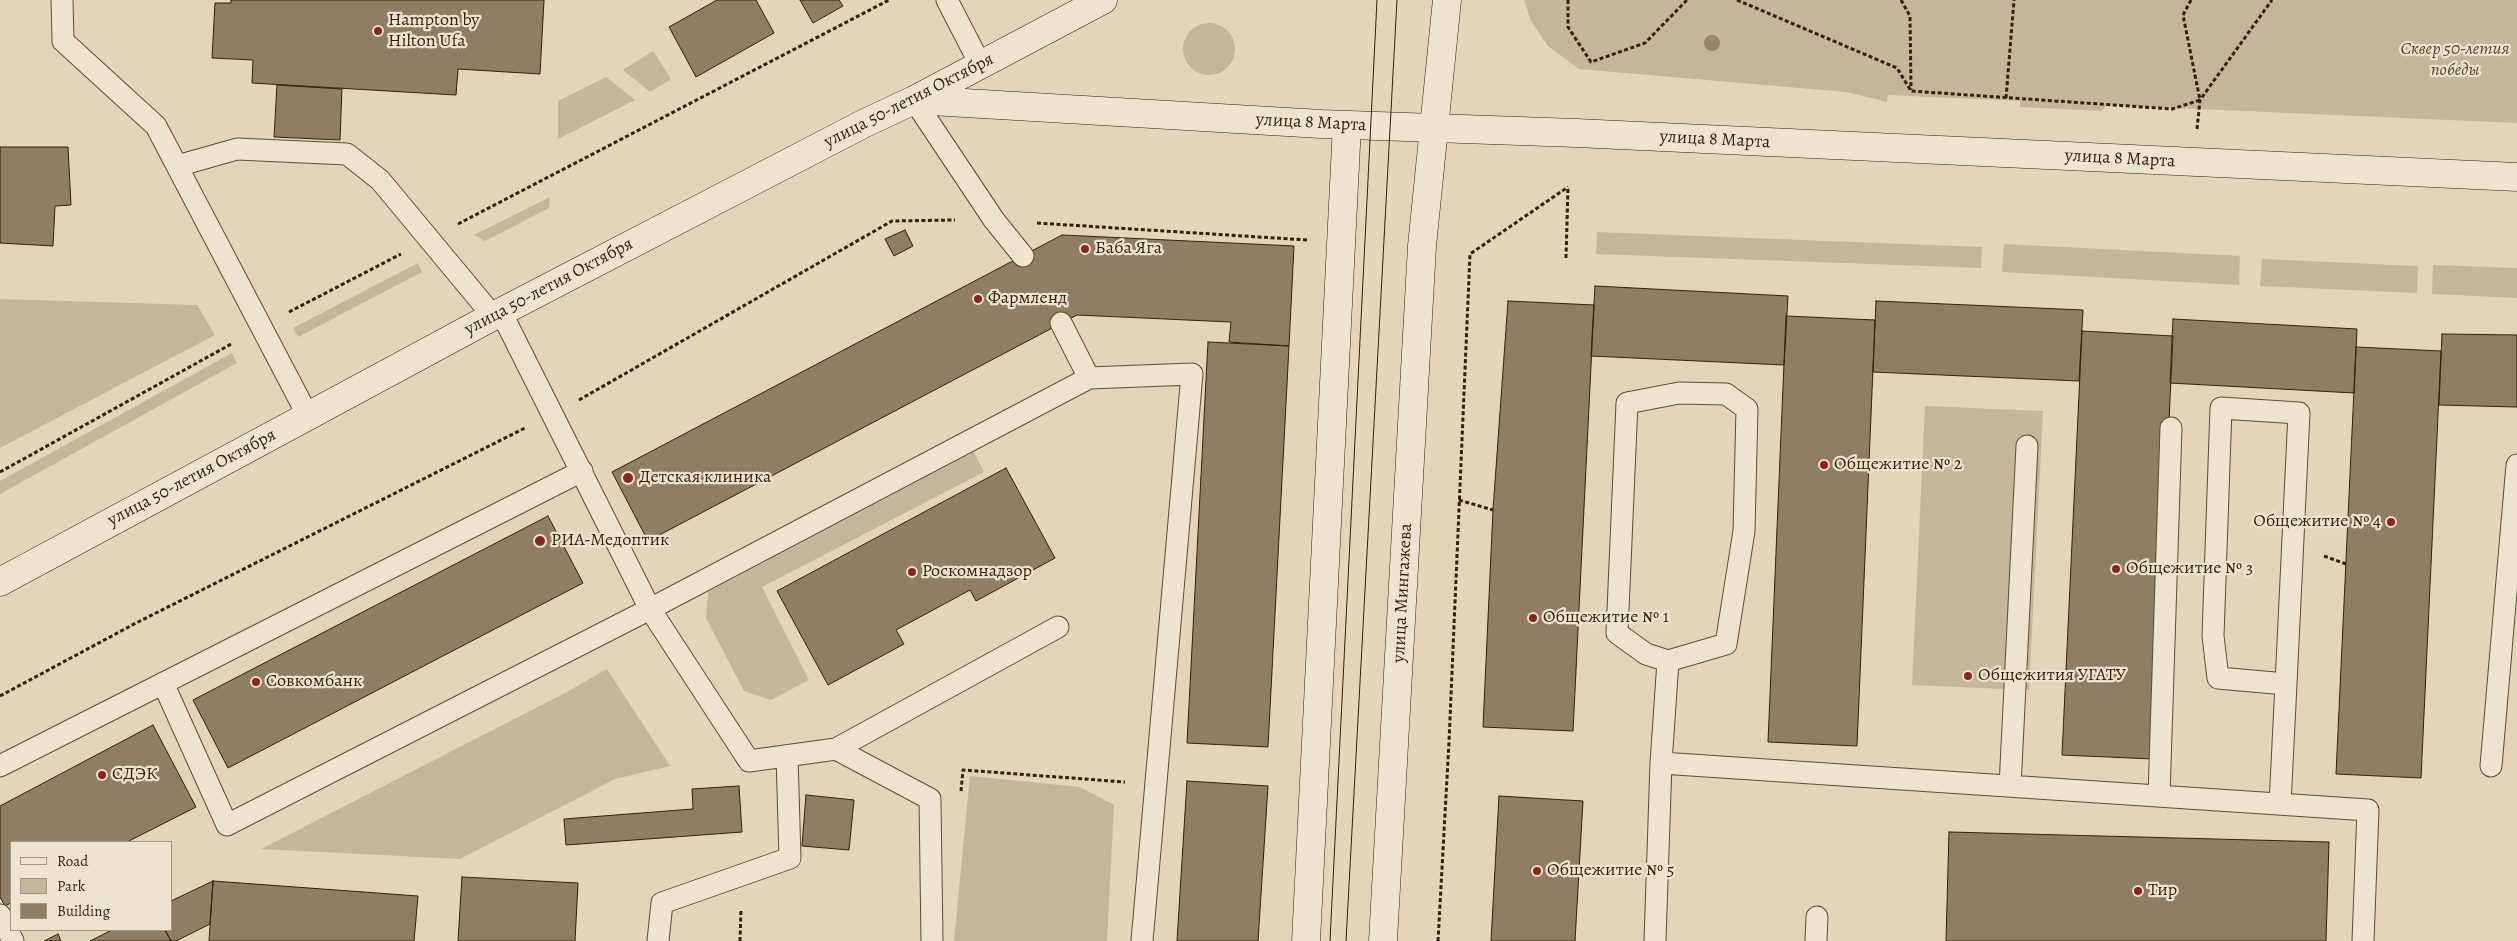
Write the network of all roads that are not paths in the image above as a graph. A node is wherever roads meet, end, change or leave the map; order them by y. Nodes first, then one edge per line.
1 (62, 0) edge
2 (947, 0) edge
3 (1103, 0) edge
4 (1447, 0) edge
5 (980, 64) junction
6 (914, 100) junction
7 (1348, 125) junction
8 (1434, 128) junction
9 (178, 166) junction
10 (2517, 177) edge
11 (1023, 256) dead end
12 (497, 314) junction
13 (1060, 323) dead end
14 (1089, 378) junction
15 (308, 416) junction
16 (2171, 428) dead end
17 (2027, 446) dead end
18 (2517, 465) edge
19 (582, 471) junction
20 (0, 582) edge
21 (650, 609) junction
22 (1058, 627) dead end
23 (1668, 661) junction
24 (163, 683) junction
25 (2286, 684) junction
26 (836, 749) junction
27 (787, 756) junction
28 (1661, 763) junction
29 (0, 766) edge
30 (2491, 766) dead end
31 (2010, 786) junction
32 (2159, 796) junction
33 (2280, 804) junction
34 (0, 915) edge
35 (1817, 917) dead end
36 (13, 941) edge
37 (658, 941) edge
38 (932, 941) edge
39 (1142, 941) edge
40 (1306, 941) edge
41 (1383, 941) edge
42 (1655, 941) edge
43 (1816, 941) edge
44 (2363, 941) edge

1 - 9 lane
2 - 5 lane
3 - 5 main road, улица 50-летия Октября
4 - 8 main road, улица Мингажева
5 - 6 main road, улица 50-летия Октября
6 - 7 main road, улица 8 Марта
6 - 11 lane
6 - 12 main road, улица 50-летия Октября
7 - 8 main road, улица 8 Марта
7 - 40 main road
8 - 10 main road, улица 8 Марта
8 - 41 main road, улица Мингажева
9 - 12 lane
9 - 15 lane
12 - 15 main road, улица 50-летия Октября
12 - 19 lane
13 - 14 lane
14 - 21 lane
14 - 39 lane
15 - 20 main road, улица 50-летия Октября
16 - 32 lane
17 - 31 lane
18 - 30 lane
19 - 21 lane
19 - 24 lane
21 - 24 lane
21 - 27 lane
22 - 26 lane
23 - 23 lane
23 - 28 lane
24 - 29 lane
25 - 25 lane
25 - 33 lane
26 - 27 lane
26 - 38 lane
27 - 37 lane
28 - 31 lane
28 - 42 lane
31 - 32 lane
32 - 33 lane
33 - 44 lane
34 - 36 lane
35 - 43 lane

